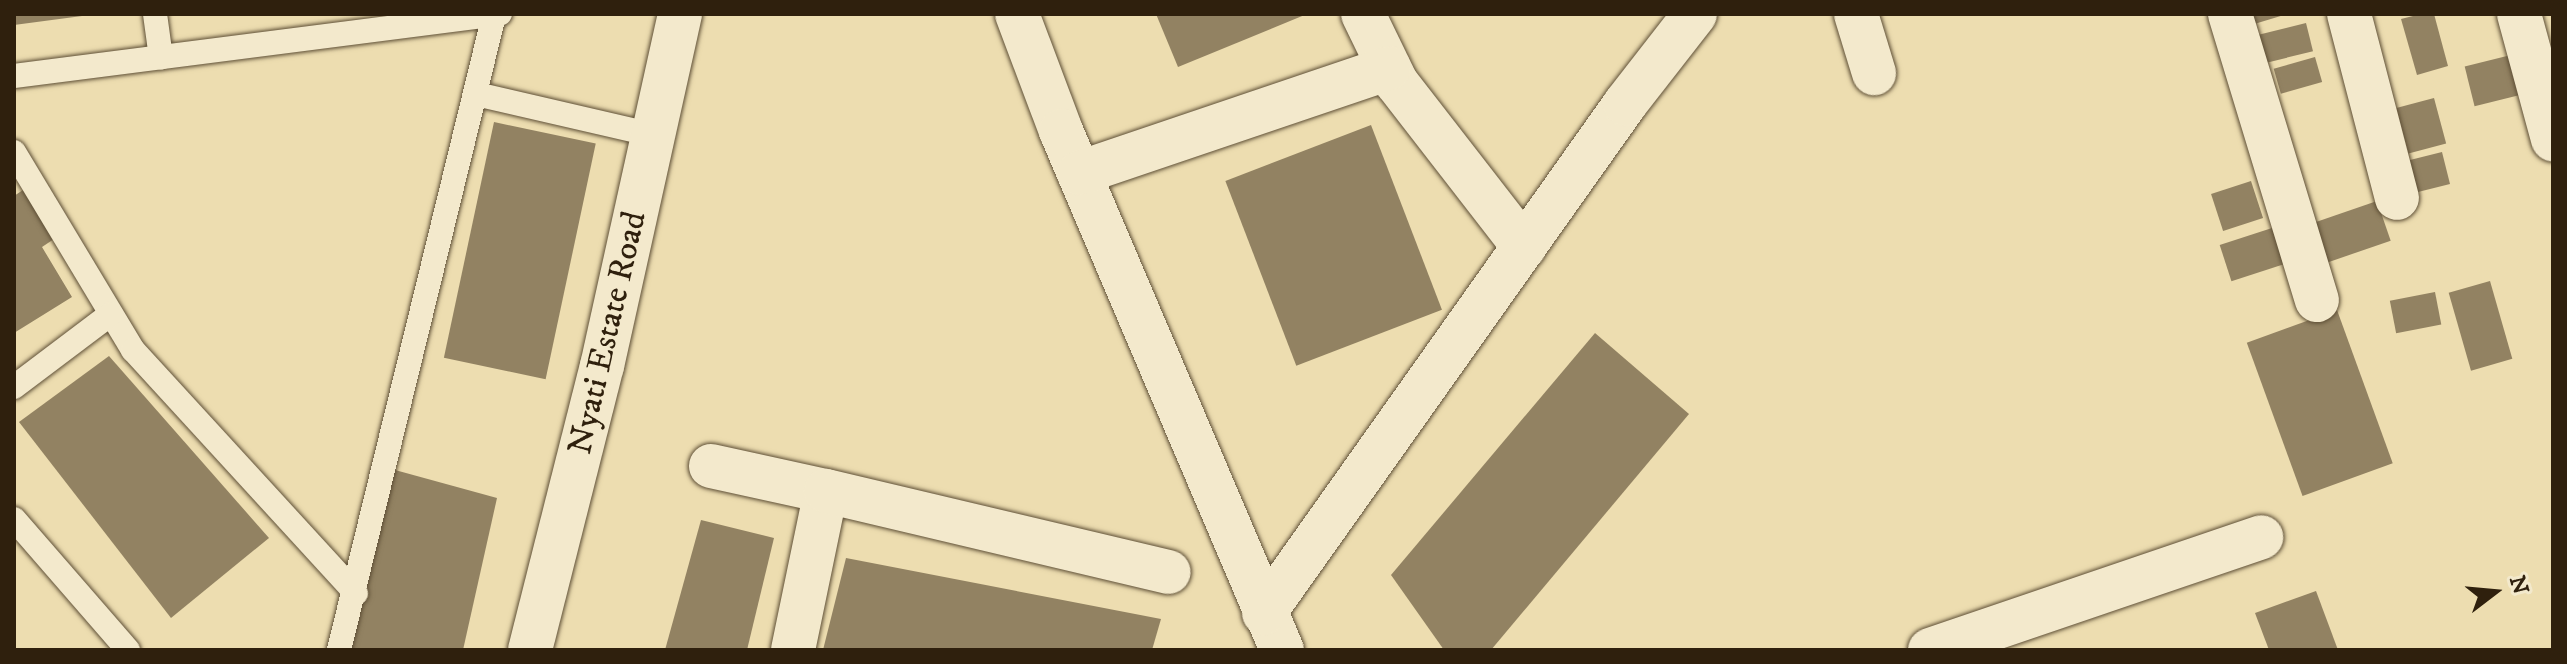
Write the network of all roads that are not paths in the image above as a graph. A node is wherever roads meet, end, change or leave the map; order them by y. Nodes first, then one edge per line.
1 (155, 14) edge
2 (497, 14) edge
3 (680, 14) edge
4 (1017, 14) edge
5 (1363, 14) edge
6 (1695, 14) edge
7 (1856, 14) edge
8 (2230, 14) edge
9 (2349, 14) edge
10 (2519, 14) edge
11 (161, 58) junction
12 (1389, 68) junction
13 (1874, 73) dead end
14 (14, 76) edge
15 (476, 94) junction
16 (653, 135) junction
17 (2553, 139) edge
18 (14, 152) edge
19 (1079, 173) junction
20 (2397, 198) dead end
21 (1524, 247) junction
22 (2317, 300) dead end
23 (111, 314) junction
24 (14, 387) edge
25 (711, 466) dead end
26 (826, 491) junction
27 (14, 519) edge
28 (2261, 537) dead end
29 (1169, 572) dead end
30 (356, 593) junction
31 (1273, 632) edge
32 (2019, 635) edge
33 (128, 650) edge
34 (339, 650) edge
35 (530, 650) edge
36 (793, 650) edge
37 (1930, 650) edge

1 - 11 lane
2 - 11 lane
2 - 15 lane
3 - 16 street, Nyati Estate Road
4 - 19 street
5 - 12 street
6 - 21 street
7 - 13 street
8 - 22 street
9 - 20 street
10 - 17 street
11 - 14 lane
12 - 19 street
12 - 21 street
15 - 16 lane
15 - 30 lane
16 - 35 street, Nyati Estate Road
18 - 23 lane
19 - 31 street
21 - 31 street
23 - 24 lane
23 - 30 lane
25 - 26 street
26 - 29 street
26 - 36 street
27 - 33 lane
28 - 32 street
30 - 34 lane
32 - 37 street

